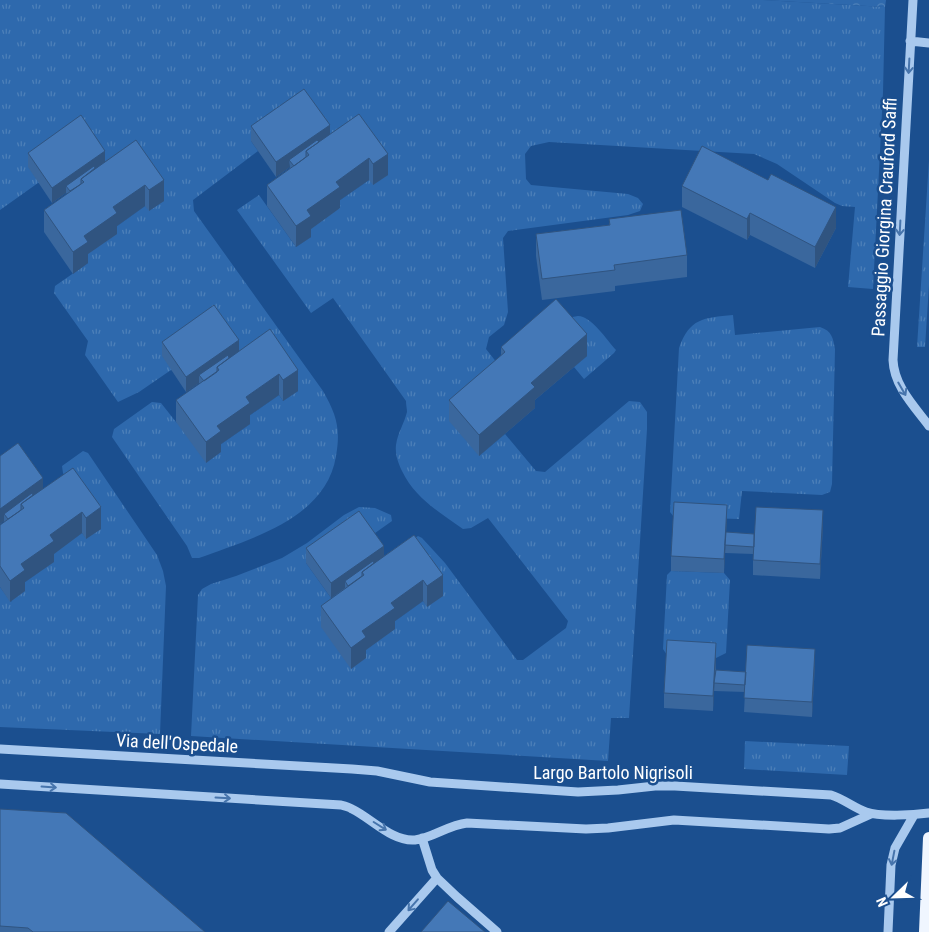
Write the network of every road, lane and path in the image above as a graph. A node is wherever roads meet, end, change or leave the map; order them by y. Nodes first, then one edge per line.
1 (913, 0) edge
2 (910, 42) junction
3 (929, 43) edge
4 (929, 426) edge
5 (0, 749) edge
6 (352, 769) joint
7 (0, 784) edge
8 (929, 813) edge
9 (871, 814) junction
10 (914, 815) junction
11 (422, 838) junction
12 (929, 838) edge
13 (436, 878) junction
14 (389, 932) edge
15 (497, 932) edge
16 (888, 932) edge
17 (925, 932) edge

1 - 2 street, Passaggio Giorgina Crauford Saffi
2 - 3 street
2 -> 4 street, Passaggio Giorgina Crauford Saffi
5 - 6 street, Via dell'Ospedale
6 - 9 street, Largo Bartolo Nigrisoli
7 -> 11 street, Largo Bartolo Nigrisoli
8 - 10 street, Largo Bartolo Nigrisoli
9 - 10 street, Largo Bartolo Nigrisoli
9 - 11 street, Largo Bartolo Nigrisoli
10 -> 16 street
11 - 13 street
12 - 17 main road
13 -> 14 street
13 - 15 street

